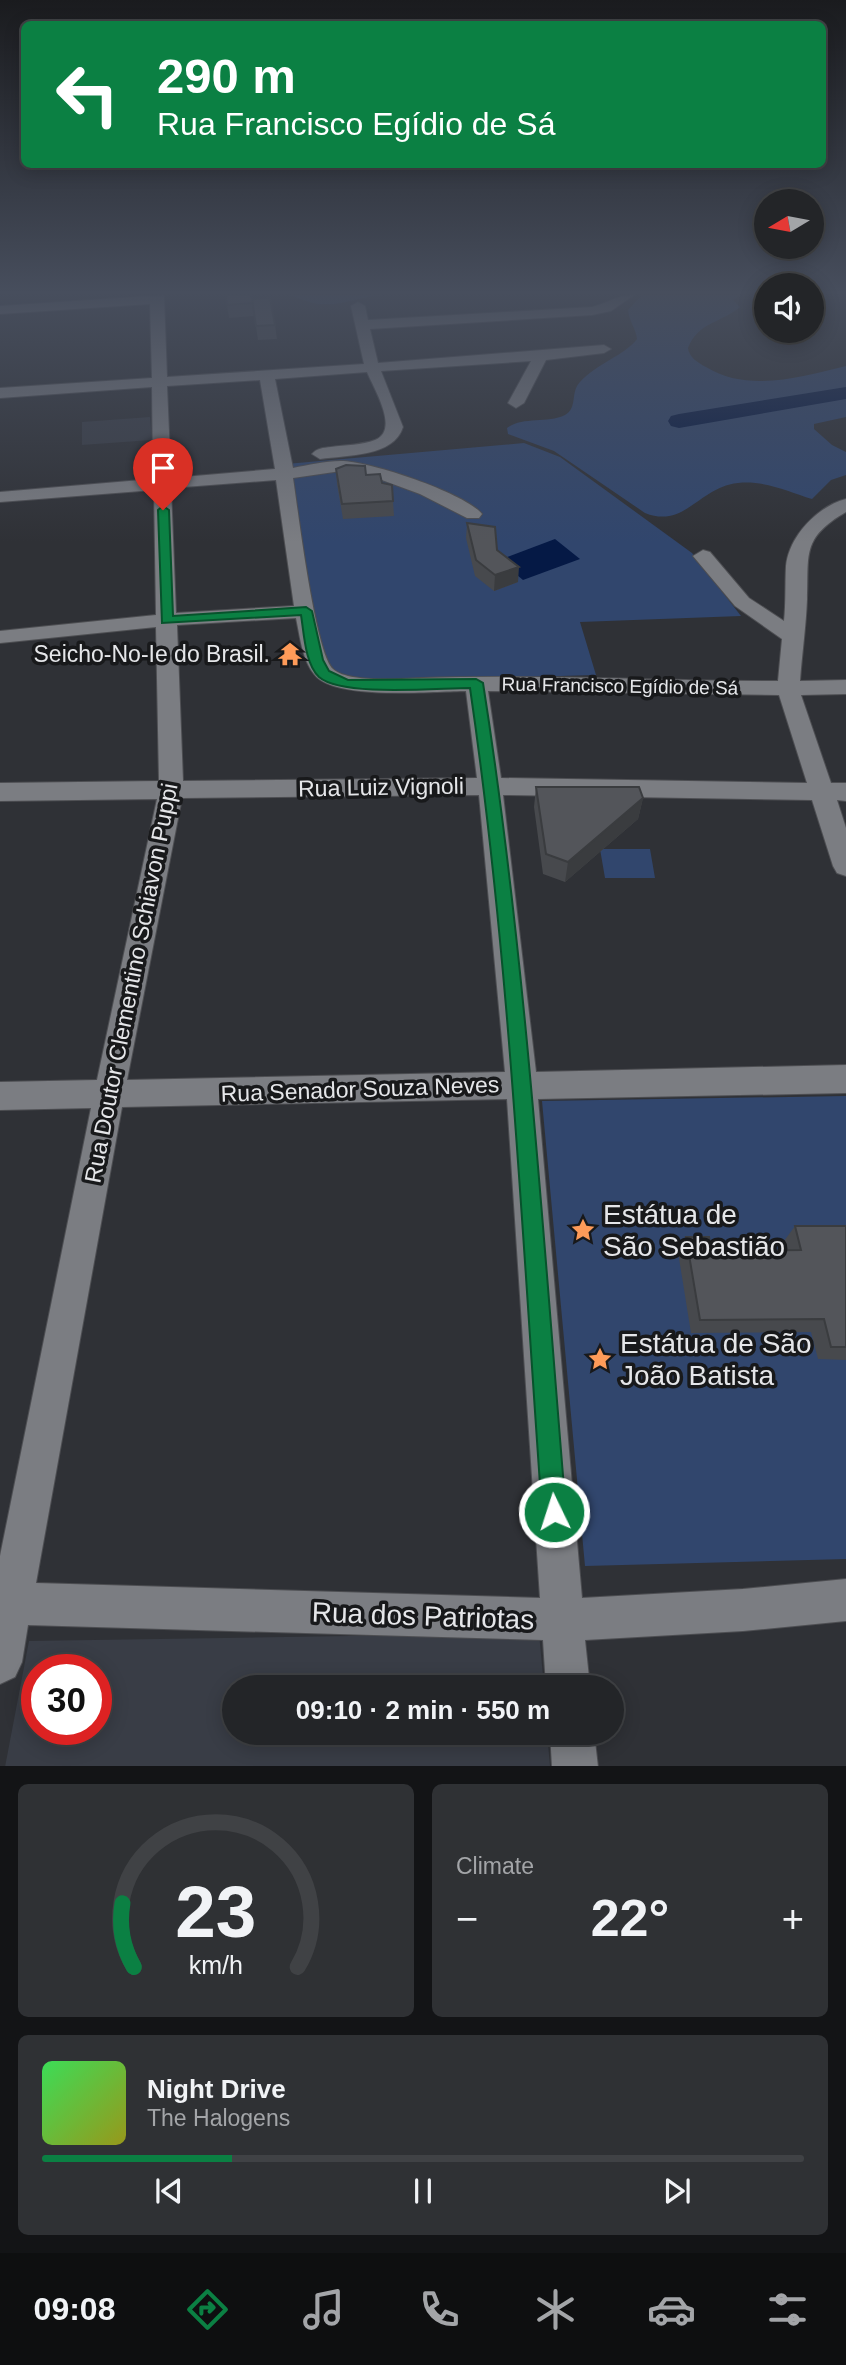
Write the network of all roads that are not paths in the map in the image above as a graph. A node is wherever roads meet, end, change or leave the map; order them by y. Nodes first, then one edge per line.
1 (162, 377) edge
2 (225, 377) edge
3 (267, 377) edge
4 (376, 377) edge
5 (530, 377) edge
6 (162, 381) junction
7 (0, 393) edge
8 (516, 403) dead end
9 (284, 466) junction
10 (163, 482) junction
11 (0, 497) edge
12 (846, 504) edge
13 (473, 514) dead end
14 (703, 556) dead end
15 (306, 611) junction
16 (166, 620) junction
17 (792, 636) junction
18 (0, 637) edge
19 (476, 683) junction
20 (846, 687) edge
21 (788, 688) junction
22 (492, 786) junction
23 (172, 790) junction
24 (0, 792) edge
25 (834, 792) edge
26 (846, 866) edge
27 (846, 1079) edge
28 (521, 1084) junction
29 (109, 1096) junction
30 (0, 1097) edge
31 (846, 1600) edge
32 (6, 1603) edge
33 (562, 1620) junction
34 (0, 1662) edge
35 (567, 1675) edge
36 (573, 1745) edge
37 (575, 1766) edge

1 - 6 street, Rua Doutor Clementino Schiavon Puppi
2 - 6 street
3 - 9 street, Rua Francisco Egídio de Sá
4 - 9 street
5 - 8 street
6 - 7 street
6 - 10 street, Rua Doutor Clementino Schiavon Puppi
9 - 10 street
9 - 13 street
9 - 15 street, Rua Francisco Egídio de Sá
10 - 11 street
10 - 16 street, Rua Doutor Clementino Schiavon Puppi
12 - 17 street
14 - 17 street
15 - 16 street
15 - 19 street, Rua Francisco Egídio de Sá
16 - 18 street
16 - 23 street, Rua Doutor Clementino Schiavon Puppi
17 - 21 street
19 - 21 street, Rua Francisco Egídio de Sá
19 - 22 street
20 - 21 street, Rua Francisco Egídio de Sá
21 - 25 street
22 - 23 street, Rua Luiz Vignoli
22 - 25 street, Rua Luiz Vignoli
22 - 28 street
23 - 24 street, Rua Luiz Vignoli
23 - 29 street, Rua Doutor Clementino Schiavon Puppi
25 - 26 street
27 - 28 street, Rua Senador Souza Neves
28 - 29 street, Rua Senador Souza Neves
28 - 33 street
29 - 30 street, Rua Senador Souza Neves
29 - 32 street, Rua Doutor Clementino Schiavon Puppi
31 - 33 street, Rua dos Patriotas
32 - 33 street, Rua dos Patriotas
32 - 34 street, Rua Doutor Clementino Schiavon Puppi
33 - 35 street
36 - 37 street

